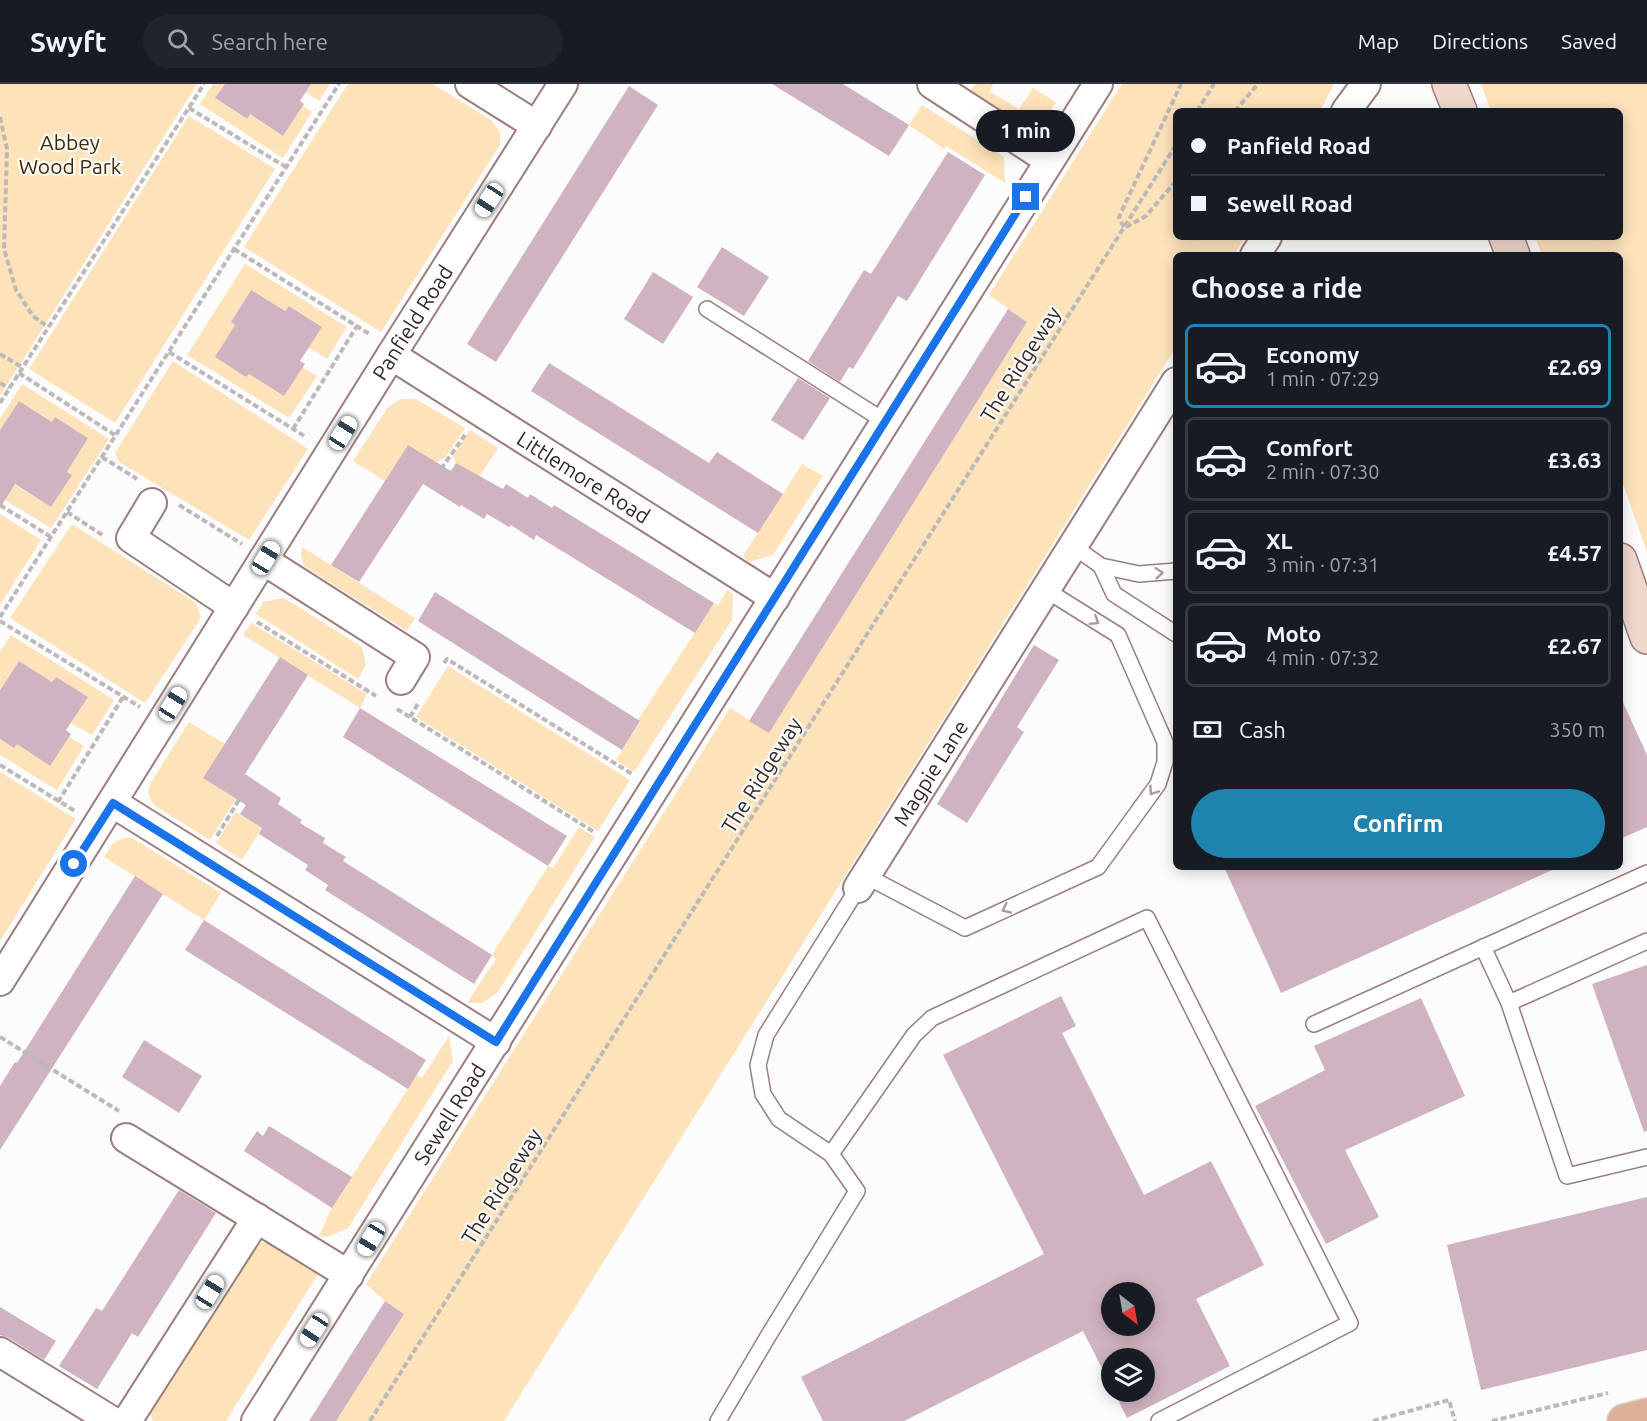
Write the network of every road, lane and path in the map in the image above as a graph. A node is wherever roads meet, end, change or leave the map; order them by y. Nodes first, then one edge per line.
1 (204, 84) edge
2 (339, 84) edge
3 (470, 84) edge
4 (563, 84) edge
5 (932, 84) edge
6 (1098, 84) edge
7 (1181, 84) edge
8 (1214, 84) edge
9 (1258, 84) edge
10 (1366, 84) edge
11 (1449, 84) edge
12 (189, 108) junction
13 (1199, 108) edge
14 (1238, 108) edge
15 (1348, 108) edge
16 (1459, 108) edge
17 (0, 117) edge
18 (537, 126) junction
19 (1173, 150) edge
20 (1049, 160) junction
21 (286, 167) junction
22 (1173, 184) edge
23 (1124, 228) junction
24 (2, 238) edge
25 (234, 249) junction
26 (706, 309) dead end
27 (357, 326) junction
28 (48, 327) junction
29 (169, 352) junction
30 (393, 352) junction
31 (0, 354) edge
32 (22, 367) junction
33 (19, 373) junction
34 (0, 383) edge
35 (1173, 387) edge
36 (9, 388) junction
37 (0, 403) edge
38 (481, 413) junction
39 (886, 422) junction
40 (292, 429) junction
41 (115, 435) junction
42 (331, 452) junction
43 (102, 457) junction
44 (441, 469) dead end
45 (157, 496) junction
46 (0, 505) edge
47 (51, 537) junction
48 (1072, 546) junction
49 (264, 559) junction
50 (1101, 566) junction
51 (1623, 569) edge
52 (1173, 571) edge
53 (1046, 590) junction
54 (776, 598) junction
55 (234, 607) junction
56 (0, 619) edge
57 (1173, 632) edge
58 (1647, 637) edge
59 (443, 665) dead end
60 (391, 694) junction
61 (123, 697) junction
62 (422, 699) dead end
63 (410, 717) junction
64 (162, 721) junction
65 (0, 765) edge
66 (655, 788) junction
67 (240, 798) dead end
68 (58, 802) junction
69 (106, 814) junction
70 (618, 847) junction
71 (202, 859) junction
72 (1647, 873) edge
73 (862, 882) junction
74 (1647, 940) edge
75 (1483, 947) junction
76 (0, 981) edge
77 (1509, 1003) junction
78 (1314, 1024) dead end
79 (0, 1037) edge
80 (496, 1042) junction
81 (126, 1138) joint
82 (831, 1154) junction
83 (1647, 1157) edge
84 (257, 1218) junction
85 (349, 1275) junction
86 (0, 1352) edge
87 (1619, 1406) edge
88 (1647, 1415) edge
89 (112, 1421) edge
90 (127, 1421) edge
91 (256, 1421) edge
92 (370, 1421) edge
93 (718, 1421) edge
94 (1159, 1421) edge
95 (1373, 1421) edge
96 (1455, 1421) edge
97 (1492, 1421) edge

1 - 12 path
2 - 21 path
3 - 18 street
4 - 18 street, Panfield Road
5 - 20 street
6 - 20 street, Sewell Road
7 - 23 path
8 - 13 path
9 - 14 path
10 - 15 street
11 - 16 street
12 - 21 path
12 - 28 path
17 - 24 path
18 - 30 street, Panfield Road
19 - 23 path, The Ridgeway
20 - 39 street, Sewell Road
21 - 25 path
22 - 23 path
23 - 92 path, The Ridgeway
24 - 28 path
25 - 27 path
25 - 29 path
26 - 39 lane
27 - 30 path
27 - 40 path
28 - 32 path
29 - 40 path
29 - 41 path
30 - 38 street, Littlemore Road
30 - 42 street, Panfield Road
31 - 32 path
32 - 33 path
33 - 36 path
33 - 41 path
34 - 36 path
35 - 48 street, Magpie Lane
36 - 37 path
38 - 44 path
38 - 54 street, Littlemore Road
39 - 54 street, Sewell Road
40 - 42 path
41 - 43 path
42 - 49 street, Panfield Road
43 - 45 path
43 - 47 path
45 - 49 path
45 - 55 street
46 - 47 path
47 - 56 path
48 - 50 lane
48 - 53 street, Magpie Lane
49 - 55 street, Panfield Road
49 - 60 street
50 -> 52 lane
50 - 57 lane
51 - 58 street
53 - 73 street, Magpie Lane
53 -> 73 lane
54 - 66 street, Sewell Road
55 - 60 path
55 - 64 street, Panfield Road
56 - 61 path
59 - 66 path
60 - 63 path
61 - 64 path
61 - 68 path
62 - 63 path
63 - 70 path
64 - 69 street, Panfield Road
65 - 68 path
66 - 70 street, Sewell Road
67 - 71 path
68 - 69 path
69 - 71 street
69 - 76 street, Panfield Road
70 - 80 street, Sewell Road
71 - 80 street
72 - 75 lane
73 - 82 lane, Magpie Lane
74 - 77 lane
75 - 77 lane
75 - 78 lane
77 - 83 lane
79 - 81 path
80 - 85 street, Sewell Road
81 - 84 street
82 - 93 lane
82 - 94 lane
84 - 85 street
84 - 90 street
85 - 91 street, Sewell Road
86 - 89 street
87 - 88 main road
87 - 97 path
95 - 96 path

